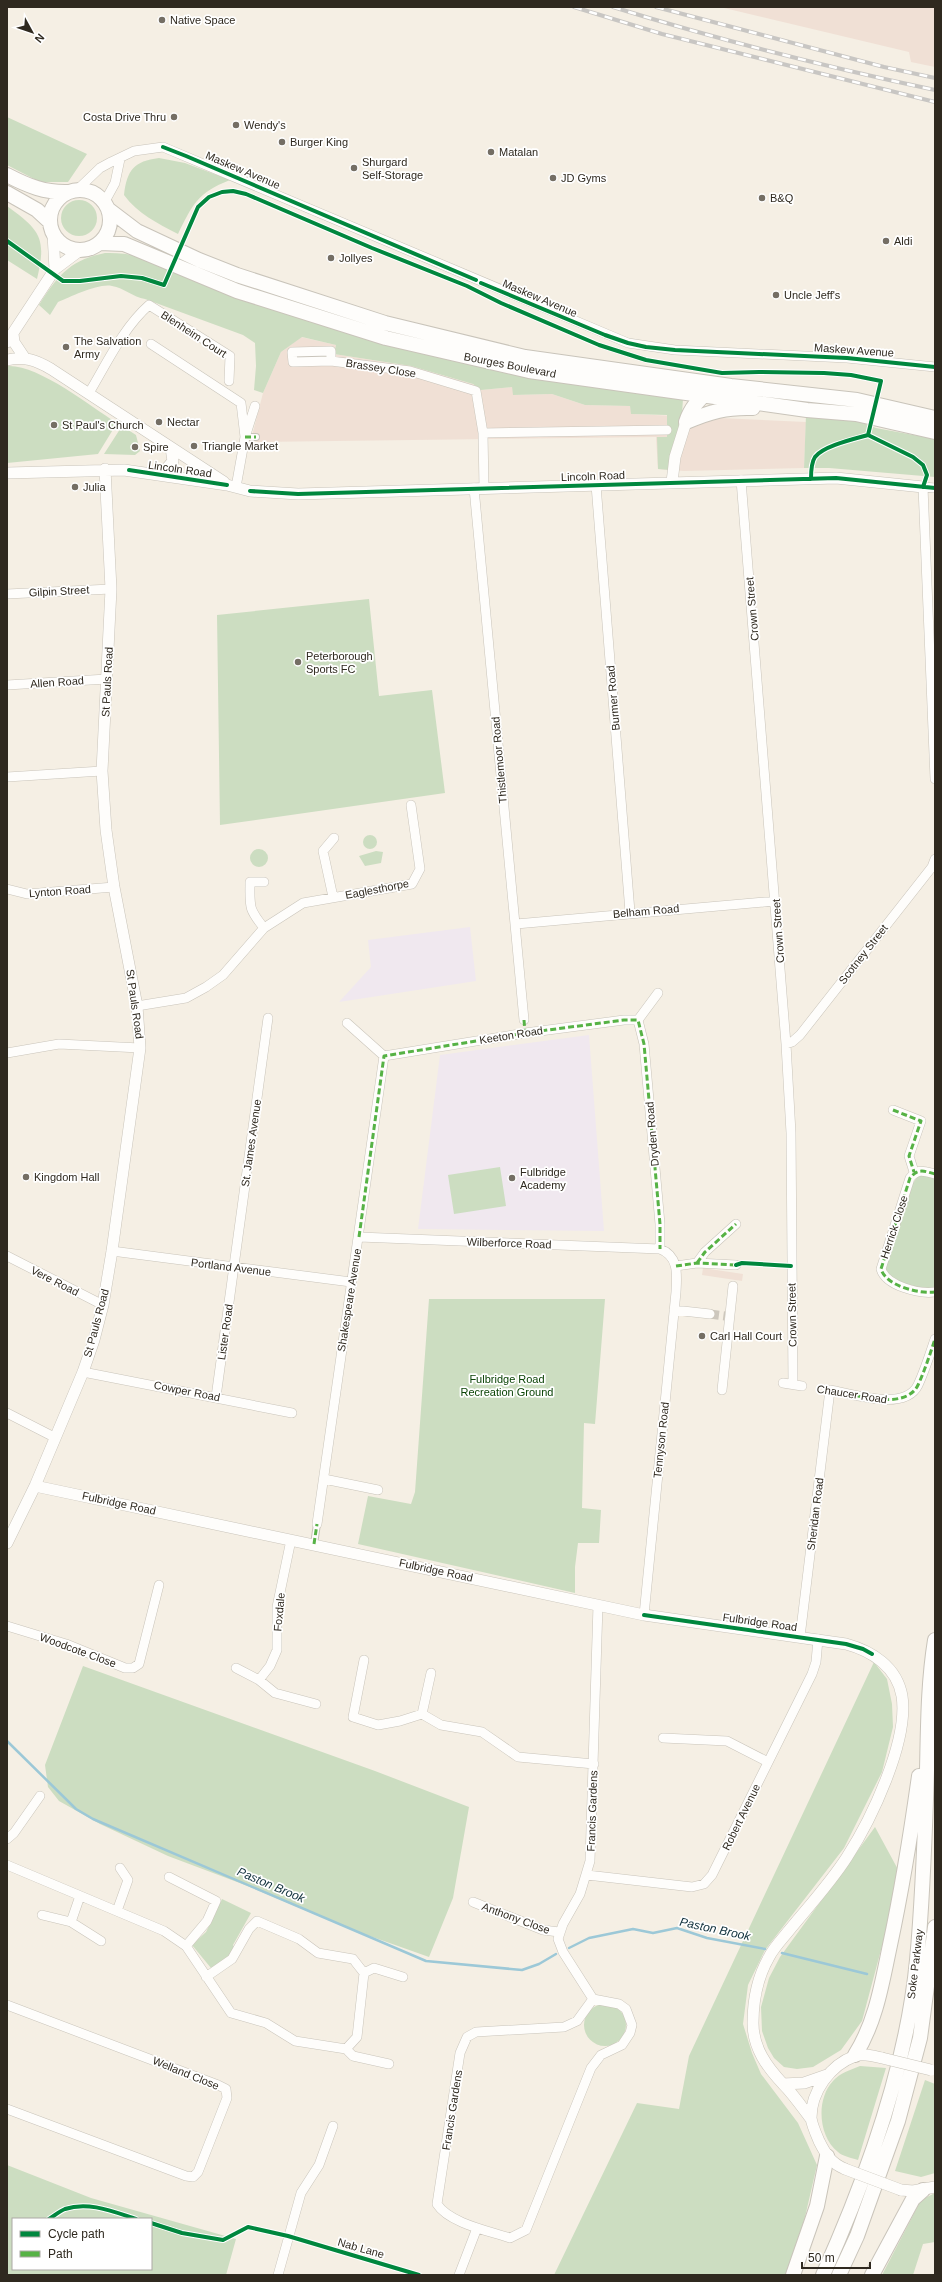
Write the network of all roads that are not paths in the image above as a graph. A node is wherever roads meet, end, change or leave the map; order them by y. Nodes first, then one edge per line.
1 (120, 159) junction
2 (7, 175) edge
3 (73, 191) junction
4 (7, 193) edge
5 (106, 206) junction
6 (52, 228) junction
7 (100, 243) junction
8 (79, 251) junction
9 (196, 266) junction
10 (54, 269) junction
11 (9, 336) edge
12 (152, 344) dead end
13 (24, 358) junction
14 (7, 360) edge
15 (331, 361) dead end
16 (935, 367) edge
17 (229, 381) dead end
18 (724, 385) junction
19 (89, 393) junction
20 (705, 394) junction
21 (255, 406) dead end
22 (856, 407) junction
23 (807, 410) junction
24 (888, 413) junction
25 (935, 418) edge
26 (686, 422) junction
27 (667, 430) dead end
28 (935, 432) edge
29 (483, 433) junction
30 (245, 437) junction
31 (256, 437) dead end
32 (171, 448) junction
33 (104, 470) junction
34 (7, 473) edge
35 (161, 475) junction
36 (741, 480) junction
37 (672, 482) junction
38 (596, 485) junction
39 (232, 486) junction
40 (923, 487) junction
41 (479, 488) junction
42 (935, 488) edge
43 (111, 588) junction
44 (7, 594) edge
45 (107, 679) junction
46 (7, 685) edge
47 (934, 743) edge
48 (102, 771) junction
49 (7, 777) edge
50 (935, 779) edge
51 (411, 805) dead end
52 (334, 838) dead end
53 (935, 859) edge
54 (264, 882) dead end
55 (114, 887) junction
56 (7, 889) edge
57 (333, 897) junction
58 (776, 901) junction
59 (630, 912) junction
60 (516, 924) junction
61 (264, 928) junction
62 (658, 993) dead end
63 (137, 1006) junction
64 (268, 1018) dead end
65 (524, 1020) joint
66 (638, 1020) junction
67 (347, 1023) dead end
68 (525, 1032) junction
69 (786, 1044) junction
70 (140, 1048) junction
71 (7, 1053) edge
72 (384, 1056) junction
73 (893, 1110) dead end
74 (914, 1172) junction
75 (935, 1174) edge
76 (736, 1224) dead end
77 (359, 1237) junction
78 (660, 1250) junction
79 (112, 1252) junction
80 (7, 1256) edge
81 (698, 1263) junction
82 (736, 1265) dead end
83 (676, 1266) junction
84 (234, 1268) junction
85 (350, 1282) junction
86 (733, 1286) dead end
87 (935, 1292) edge
88 (103, 1305) junction
89 (674, 1310) junction
90 (710, 1314) tunnel mouth
91 (935, 1339) edge
92 (83, 1372) junction
93 (793, 1384) dead end
94 (722, 1390) dead end
95 (830, 1390) joint
96 (216, 1396) junction
97 (7, 1412) edge
98 (292, 1412) dead end
99 (54, 1437) junction
100 (324, 1479) junction
101 (35, 1486) junction
102 (378, 1490) dead end
103 (317, 1524) joint
104 (291, 1540) junction
105 (7, 1542) edge
106 (314, 1544) junction
107 (159, 1585) dead end
108 (598, 1606) junction
109 (644, 1614) junction
110 (7, 1626) edge
111 (800, 1637) junction
112 (818, 1639) junction
113 (935, 1640) edge
114 (364, 1660) dead end
115 (236, 1668) dead end
116 (431, 1674) dead end
117 (259, 1680) junction
118 (929, 1699) junction
119 (316, 1704) dead end
120 (422, 1714) junction
121 (663, 1738) dead end
122 (768, 1762) junction
123 (594, 1764) junction
124 (40, 1796) dead end
125 (7, 1839) edge
126 (7, 1866) edge
127 (120, 1868) dead end
128 (587, 1875) junction
129 (169, 1876) dead end
130 (80, 1896) junction
131 (473, 1902) dead end
132 (117, 1911) junction
133 (42, 1915) dead end
134 (72, 1922) junction
135 (935, 1926) edge
136 (559, 1932) junction
137 (101, 1941) dead end
138 (186, 1946) junction
139 (364, 1973) junction
140 (206, 1977) junction
141 (403, 1978) dead end
142 (593, 1999) junction
143 (7, 2005) edge
144 (346, 2049) junction
145 (856, 2055) junction
146 (390, 2064) dead end
147 (933, 2071) edge
148 (827, 2075) junction
149 (783, 2084) junction
150 (7, 2109) edge
151 (811, 2119) junction
152 (333, 2126) dead end
153 (827, 2156) junction
154 (929, 2188) edge
155 (477, 2228) junction
156 (278, 2275) edge
157 (459, 2275) edge
158 (793, 2275) edge
159 (823, 2275) edge
160 (839, 2275) edge
161 (872, 2275) edge

1 - 3 street, Maskew Avenue
1 - 5 street
1 - 16 street, Maskew Avenue
2 - 3 main road
3 - 5 main road
3 - 6 main road
4 - 6 main road
5 - 7 main road
5 - 9 main road, Bourges Boulevard
6 - 8 main road
6 - 10 street
7 - 8 main road
7 - 9 main road, Bourges Boulevard
8 - 10 street
9 - 18 main road, Bourges Boulevard
9 - 20 main road, Bourges Boulevard
10 - 11 street
11 - 13 street
12 - 30 street
13 - 14 street
13 - 19 street
15 - 29 street, Brassey Close
17 - 19 street, Blenheim Court
18 - 20 main road
18 - 22 main road, Bourges Boulevard
19 - 32 street
20 - 23 main road, Bourges Boulevard
20 - 26 main road
21 - 30 street
22 - 23 main road, Bourges Boulevard
22 - 24 main road, Bourges Boulevard
23 - 26 main road
24 - 25 main road, Bourges Boulevard
24 - 28 main road, Bourges Boulevard
26 - 37 street
27 - 29 street
29 - 41 street, Brassey Close
30 - 31 street
30 - 39 street
32 - 35 street
32 - 39 street
33 - 34 street, Lincoln Road
33 - 35 street, Lincoln Road
33 - 43 street, St Pauls Road
35 - 39 street, Lincoln Road
36 - 37 street, Lincoln Road
36 - 40 street, Lincoln Road
36 - 58 street, Crown Street
37 - 38 street, Lincoln Road
38 - 41 street, Lincoln Road
38 - 59 street, Burmer Road
39 - 41 street, Lincoln Road
40 - 42 street, Lincoln Road
40 - 47 street
41 - 60 street, Thistlemoor Road
43 - 44 street, Gilpin Street
43 - 45 street, St Pauls Road
45 - 46 street, Allen Road
45 - 48 street, St Pauls Road
47 - 50 street
48 - 49 street
48 - 55 street, St Pauls Road
51 - 57 street, Eaglesthorpe
52 - 57 street, Eaglesthorpe
53 - 69 street, Scotney Street
54 - 61 street
55 - 56 street, Lynton Road
55 - 63 street, St Pauls Road
57 - 61 street, Eaglesthorpe
58 - 59 street, Belham Road
58 - 69 street, Crown Street
59 - 60 street, Belham Road
60 - 65 street, Thistlemoor Road
61 - 63 street, Eaglesthorpe
62 - 66 street
63 - 70 street, St Pauls Road
64 - 84 street, St. James Avenue
65 - 68 street, Thistlemoor Road
66 - 68 street, Keeton Road
66 - 78 street, Dryden Road
67 - 72 street
68 - 72 street, Keeton Road
69 - 93 street, Crown Street
70 - 71 street
70 - 79 street, St Pauls Road
72 - 77 street, Shakespeare Avenue
73 - 74 street
74 - 75 street
74 - 87 street, Herrick Close
76 - 81 street
77 - 78 street, Wilberforce Road
77 - 85 street, Shakespeare Avenue
78 - 83 street
79 - 84 street, Portland Avenue
79 - 88 street, St Pauls Road
80 - 88 street, Vere Road
81 - 82 street
81 - 83 street
83 - 89 street, Tennyson Road
84 - 85 street, Portland Avenue
84 - 96 street, Lister Road
85 - 100 street, Shakespeare Avenue
86 - 94 street
88 - 92 street, St Pauls Road
89 - 90 street
89 - 109 street, Tennyson Road
91 - 95 street, Chaucer Road
92 - 96 street, Cowper Road
92 - 99 street, St Pauls Road
95 - 111 street, Sheridan Road
96 - 98 street, Cowper Road
97 - 99 street
99 - 101 street, St Pauls Road
100 - 102 street
100 - 103 street, Shakespeare Avenue
101 - 104 street, Fulbridge Road
101 - 105 street, St Pauls Road
103 - 106 street, Shakespeare Avenue
104 - 106 street, Fulbridge Road
104 - 117 street, Foxdale
106 - 108 street, Fulbridge Road
107 - 110 street, Woodcote Close
108 - 109 street, Fulbridge Road
108 - 123 street, Francis Gardens
109 - 111 street, Fulbridge Road
111 - 112 street, Fulbridge Road
112 - 122 street, Robert Avenue
112 - 149 street, Fulbridge Road
113 - 118 main road, Soke Parkway
114 - 120 street
115 - 117 street
116 - 120 street
117 - 119 street
118 - 145 main road
118 - 159 main road, Soke Parkway
120 - 123 street
121 - 122 street
122 - 128 street, Robert Avenue
123 - 128 street, Francis Gardens
124 - 125 street
126 - 130 street
127 - 132 street
128 - 136 street, Francis Gardens
129 - 138 street
130 - 132 street
130 - 134 street
131 - 136 street, Anthony Close
132 - 138 street
133 - 134 street
134 - 137 street
135 - 160 main road, Soke Parkway
136 - 142 street
138 - 140 street
139 - 140 street
139 - 141 street
139 - 144 street
140 - 144 street
142 - 155 street, Francis Gardens
142 - 155 street, Francis Gardens
143 - 150 street, Welland Close
144 - 146 street
145 - 147 street, bridge
145 - 148 street
148 - 149 street
148 - 151 street
149 - 151 street, Fulbridge Road
151 - 153 street, Fulbridge Road
152 - 156 street
153 - 154 street, bridge
153 - 158 main road
154 - 161 main road
155 - 157 street

